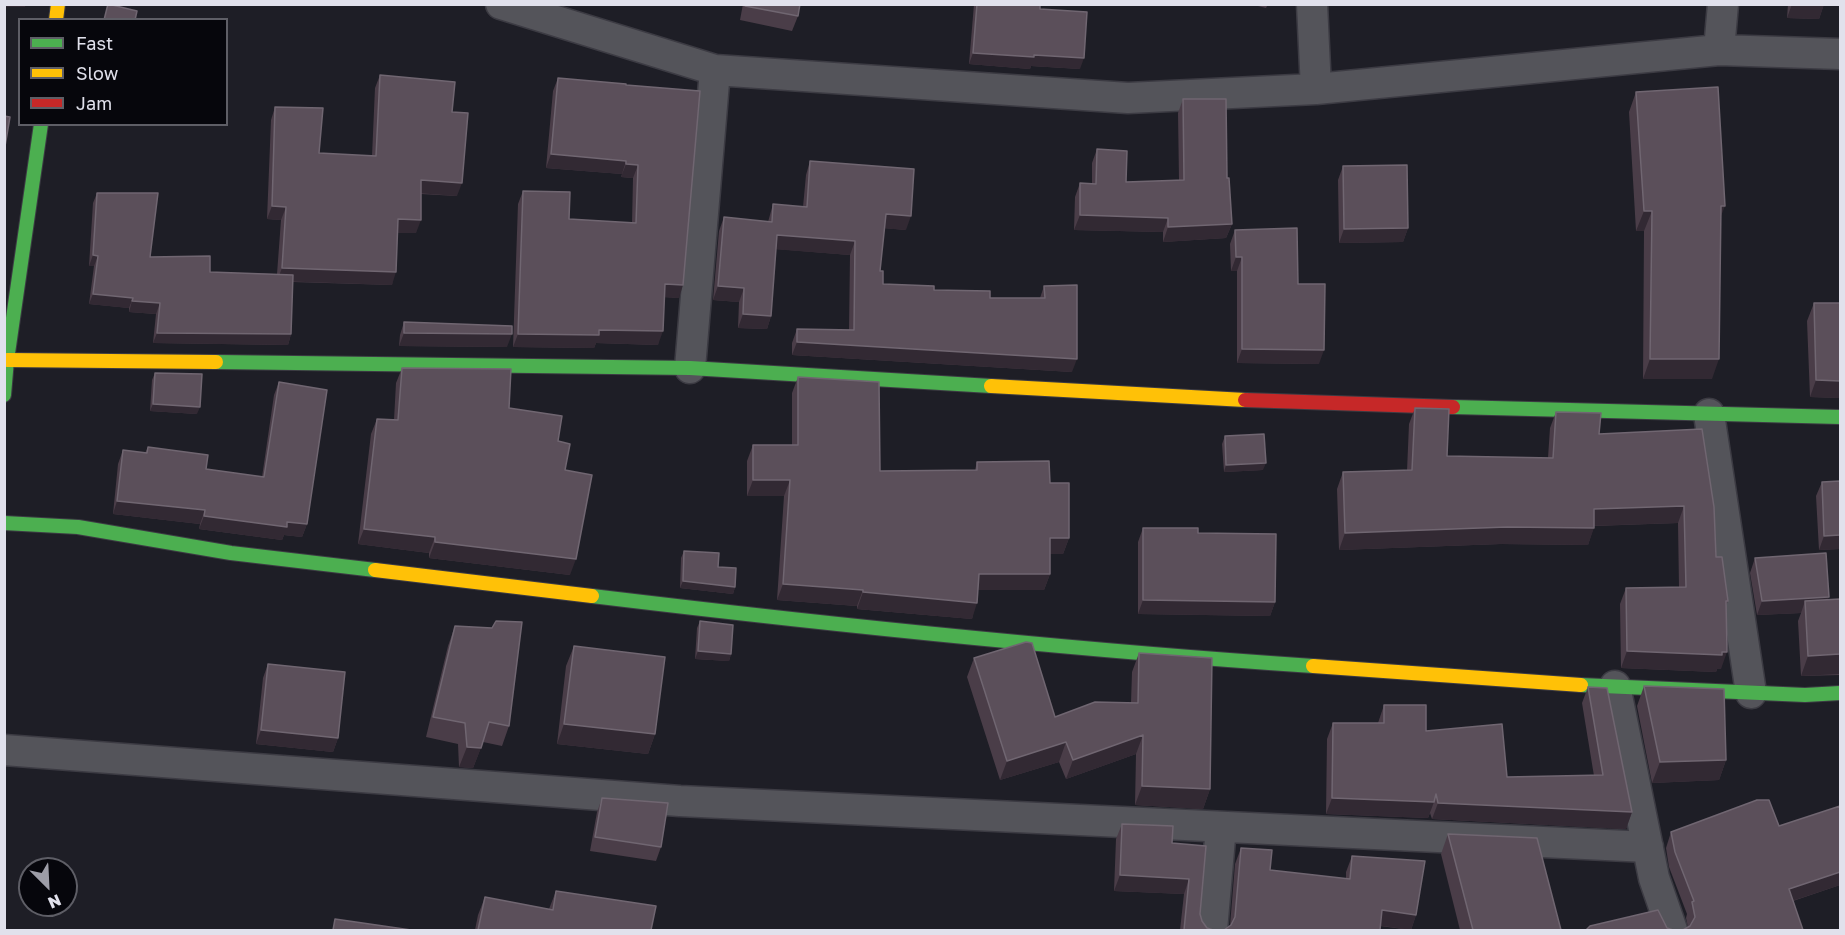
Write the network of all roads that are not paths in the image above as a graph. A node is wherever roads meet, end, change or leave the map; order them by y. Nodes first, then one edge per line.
1 (501, 4) edge
2 (1312, 4) edge
3 (1723, 4) edge
4 (1719, 50) junction
5 (1840, 54) edge
6 (715, 70) junction
7 (1316, 89) junction
8 (41, 126) edge
9 (7, 360) junction
10 (690, 368) junction
11 (4, 395) edge
12 (1709, 414) junction
13 (1840, 417) edge
14 (4, 523) edge
15 (1615, 686) junction
16 (1751, 693) junction
17 (1840, 693) edge
18 (4, 750) edge
19 (1221, 826) junction
20 (1648, 847) junction
21 (1212, 930) edge
22 (1672, 930) edge

1 - 6 street
2 - 7 street
3 - 4 street
4 - 5 street
4 - 7 street
6 - 7 street
6 - 10 street
8 - 9 main road
9 - 10 main road
9 - 11 main road
10 - 12 main road
12 - 13 main road
12 - 16 street
14 - 15 main road
15 - 16 main road
15 - 20 street
16 - 17 main road
18 - 19 street
19 - 20 street
19 - 21 street
20 - 22 street

